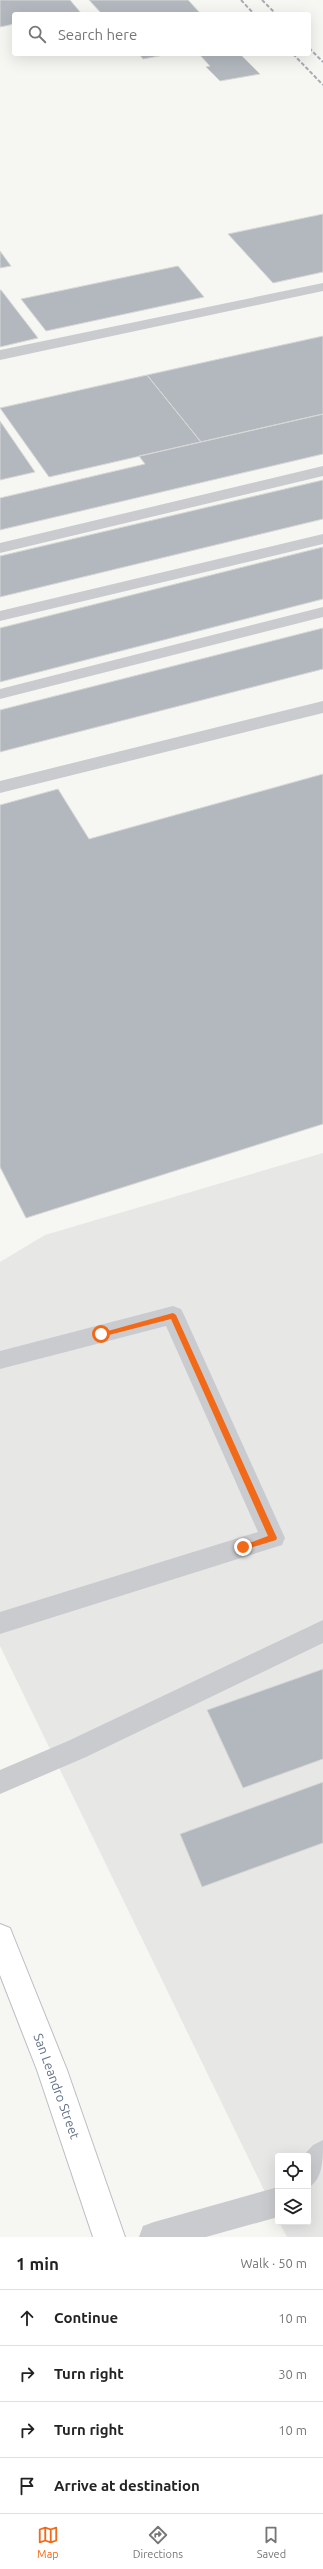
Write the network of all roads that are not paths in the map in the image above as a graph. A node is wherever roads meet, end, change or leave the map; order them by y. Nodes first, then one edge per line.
1 (323, 287) edge
2 (0, 355) edge
3 (323, 471) edge
4 (323, 539) edge
5 (0, 548) edge
6 (323, 612) edge
7 (0, 616) edge
8 (0, 694) edge
9 (323, 706) edge
10 (0, 787) edge
11 (0, 1360) edge
12 (0, 1623) edge
13 (323, 1631) edge
14 (0, 1782) edge
15 (0, 1938) edge
16 (323, 2155) edge
17 (311, 2169) edge
18 (275, 2203) edge
19 (109, 2237) edge
20 (154, 2237) edge

1 - 2 lane
3 - 5 lane
4 - 7 lane
6 - 8 lane
9 - 10 lane
11 - 12 lane
13 - 14 lane
15 - 19 main road, San Leandro Street
16 - 17 lane
18 - 20 lane

